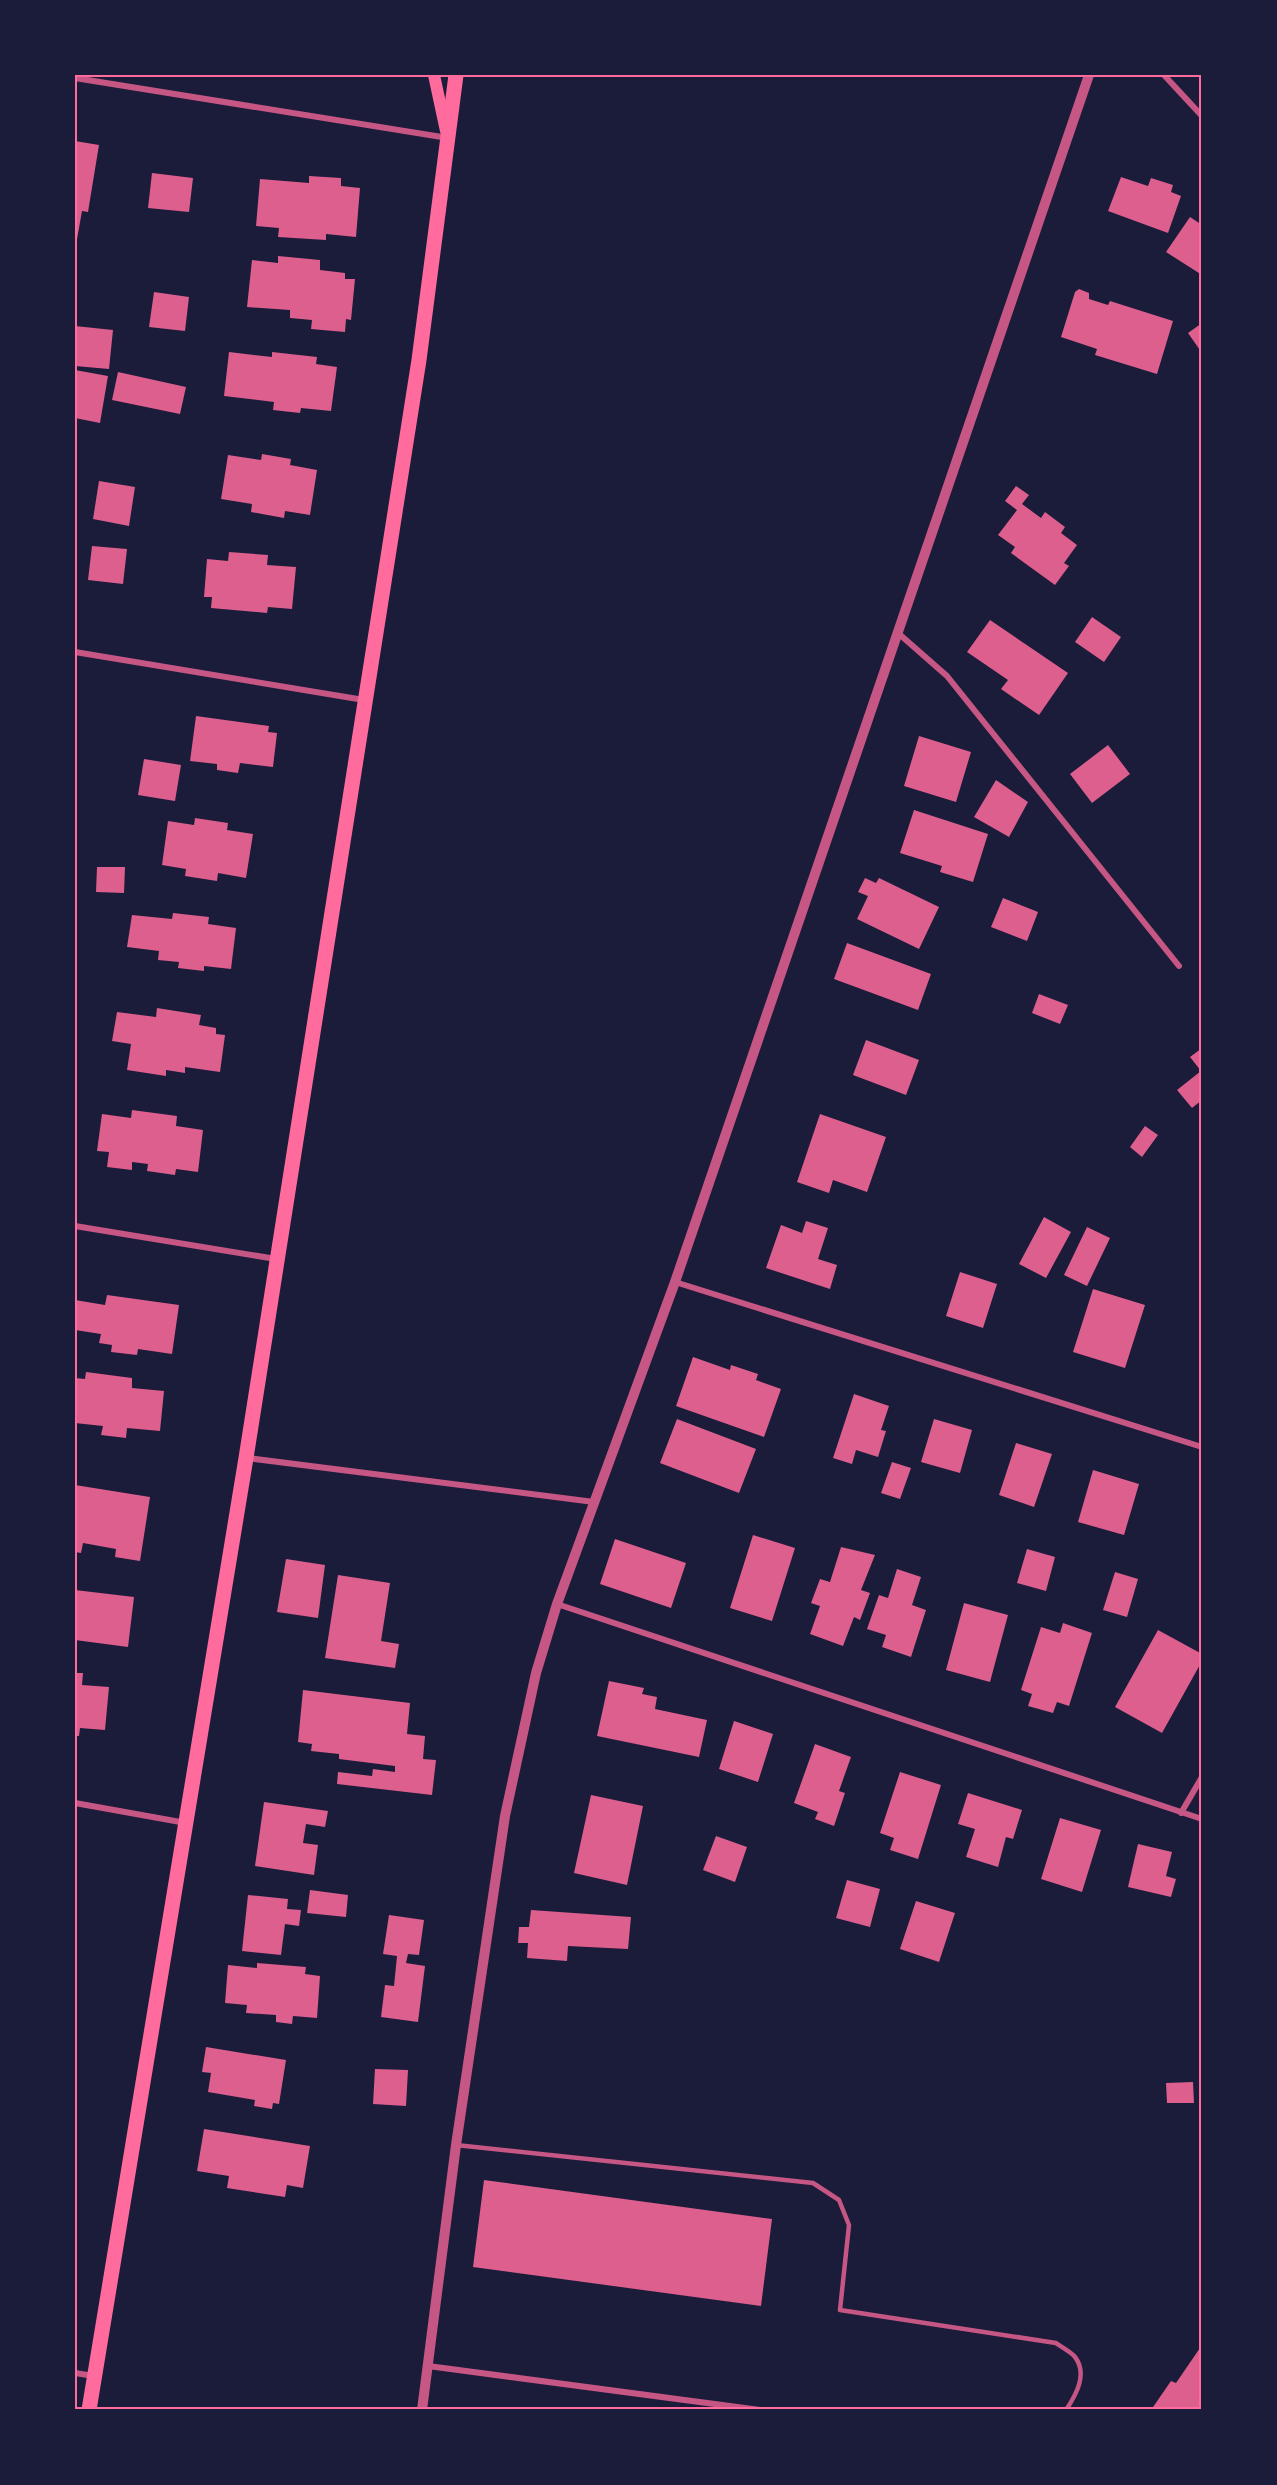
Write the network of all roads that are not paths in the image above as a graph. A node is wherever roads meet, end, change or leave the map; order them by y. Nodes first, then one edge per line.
1 (434, 75) edge
2 (456, 75) edge
3 (1089, 75) edge
4 (1164, 75) edge
5 (75, 78) edge
6 (1202, 116) edge
7 (448, 138) junction
8 (898, 633) junction
9 (75, 652) edge
10 (365, 701) junction
11 (1179, 966) dead end
12 (75, 1226) edge
13 (277, 1259) junction
14 (675, 1282) junction
15 (1202, 1448) edge
16 (246, 1458) junction
17 (594, 1502) junction
18 (557, 1604) junction
19 (1202, 1777) edge
20 (75, 1803) edge
21 (1182, 1813) junction
22 (1202, 1819) edge
23 (186, 1823) junction
24 (456, 2145) junction
25 (428, 2366) junction
26 (75, 2373) edge
27 (94, 2376) junction
28 (89, 2410) edge
29 (422, 2410) edge
30 (760, 2410) edge
31 (1066, 2410) edge

1 - 7 main road
2 - 7 main road
3 - 8 street
4 - 6 street
5 - 7 street
7 - 10 main road
8 - 11 street
8 - 14 street
9 - 10 street
10 - 13 main road
12 - 13 street
13 - 16 main road
14 - 15 street
14 - 17 street
16 - 17 street
16 - 23 main road
17 - 18 street
18 - 21 street
18 - 24 street
19 - 21 street
20 - 23 street
21 - 22 street
23 - 27 main road
24 - 25 street
24 - 31 lane
25 - 29 street
25 - 30 street
26 - 27 street
27 - 28 main road

